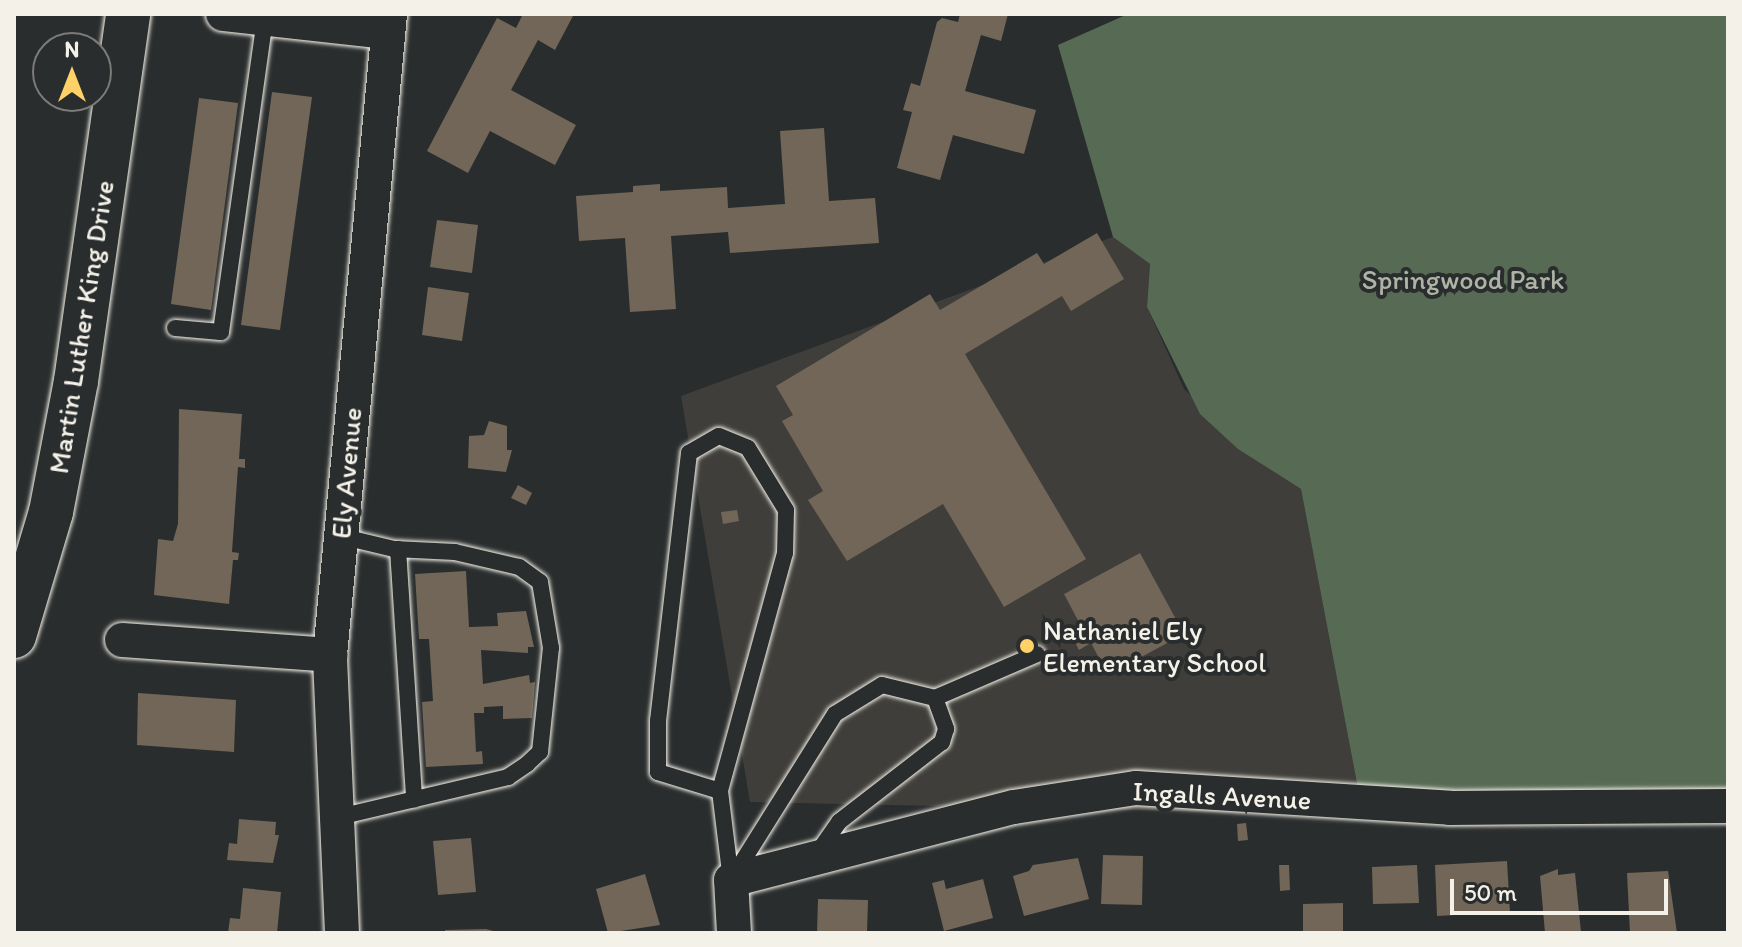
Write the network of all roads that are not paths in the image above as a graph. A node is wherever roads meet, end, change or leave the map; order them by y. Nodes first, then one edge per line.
1 (128, 14) edge
2 (223, 14) edge
3 (265, 18) junction
4 (388, 23) edge
5 (175, 328) dead end
6 (340, 536) junction
7 (398, 549) junction
8 (16, 624) edge
9 (122, 640) dead end
10 (1037, 654) dead end
11 (330, 655) junction
12 (935, 698) junction
13 (720, 791) junction
14 (414, 799) junction
15 (1728, 806) edge
16 (339, 817) junction
17 (813, 859) junction
18 (731, 880) junction
19 (342, 933) edge
20 (734, 933) edge

1 - 8 main road, Martin Luther King Drive
2 - 3 street
3 - 4 street
3 - 5 lane
4 - 6 street, Ely Avenue
6 - 7 lane
6 - 11 street, Ely Avenue
7 - 14 lane
7 - 14 lane
9 - 11 street
10 - 12 lane
11 - 16 street, Ely Avenue
12 - 17 lane
12 - 18 lane
13 - 13 lane
13 - 18 lane
14 - 16 lane
15 - 17 street, Ingalls Avenue
16 - 19 street, Ely Avenue
17 - 18 street, Ingalls Avenue
18 - 20 street

